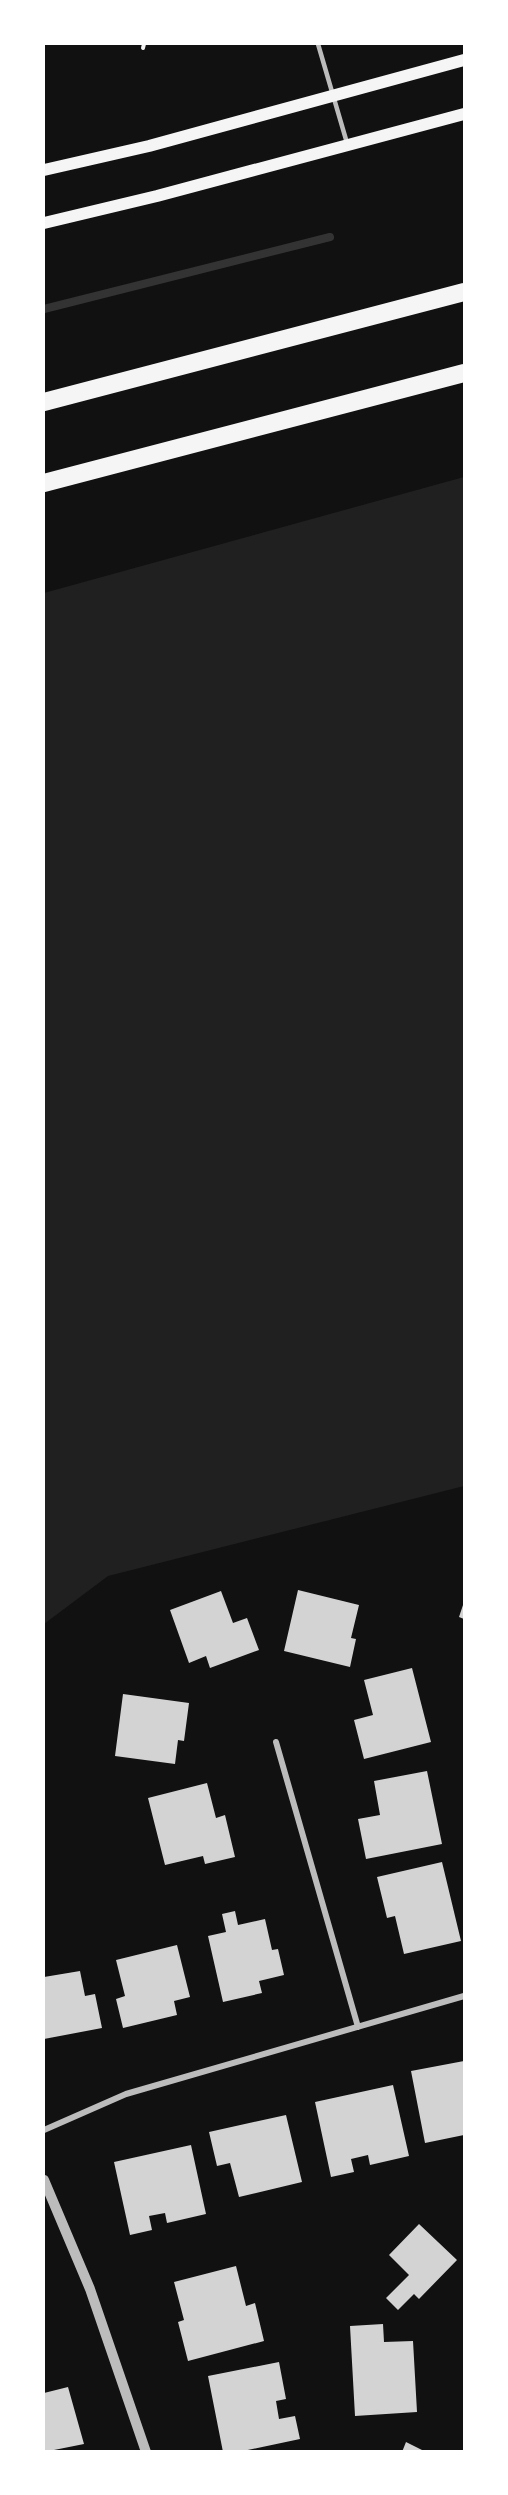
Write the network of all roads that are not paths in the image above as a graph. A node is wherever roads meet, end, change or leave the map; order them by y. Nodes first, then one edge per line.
1 (318, 44) edge
2 (465, 60) edge
3 (334, 96) junction
4 (465, 114) edge
5 (348, 146) junction
6 (44, 170) edge
7 (44, 223) edge
8 (465, 292) edge
9 (465, 373) edge
10 (44, 402) edge
11 (44, 483) edge
12 (276, 1742) dead end
13 (465, 1996) edge
14 (358, 2027) junction
15 (44, 2130) edge
16 (44, 2180) edge
17 (146, 2451) edge

1 - 3 lane
2 - 3 main road
3 - 5 lane
3 - 6 main road
4 - 5 main road
5 - 7 main road
8 - 10 highway
9 - 11 highway
12 - 14 street
13 - 14 street
14 - 15 street
16 - 17 street

